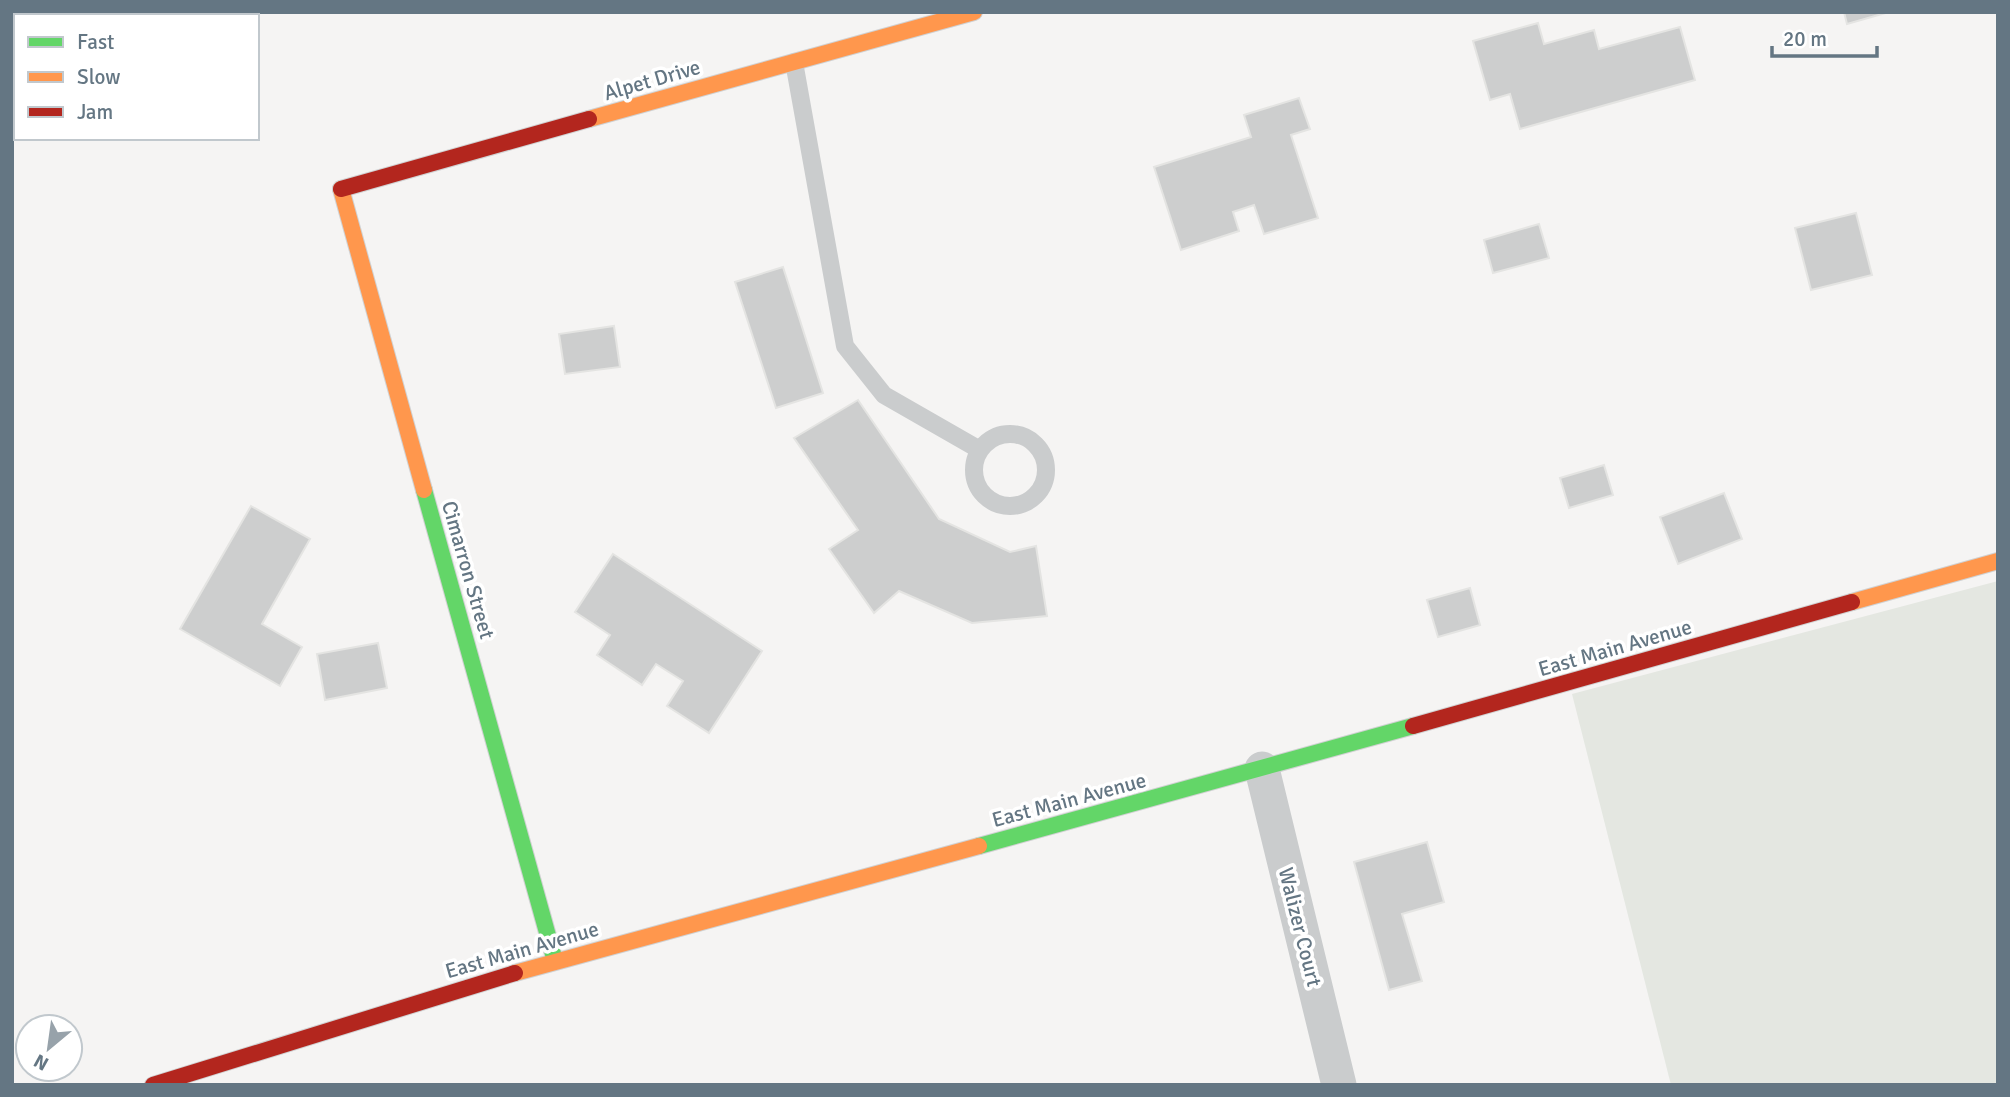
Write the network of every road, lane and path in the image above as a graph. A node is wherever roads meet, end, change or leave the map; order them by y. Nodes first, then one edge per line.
1 (974, 12) edge
2 (794, 62) junction
3 (340, 189) joint
4 (980, 450) junction
5 (1998, 561) edge
6 (1262, 769) junction
7 (555, 961) junction
8 (152, 1085) edge
9 (1339, 1085) edge

1 - 2 street, Alpet Drive
2 - 3 street, Alpet Drive
2 - 4 lane
3 - 7 street, Cimarron Street
4 - 4 lane
5 - 6 street, East Main Avenue
6 - 7 street, East Main Avenue
6 - 9 street, Walizer Court
7 - 8 street, East Main Avenue

